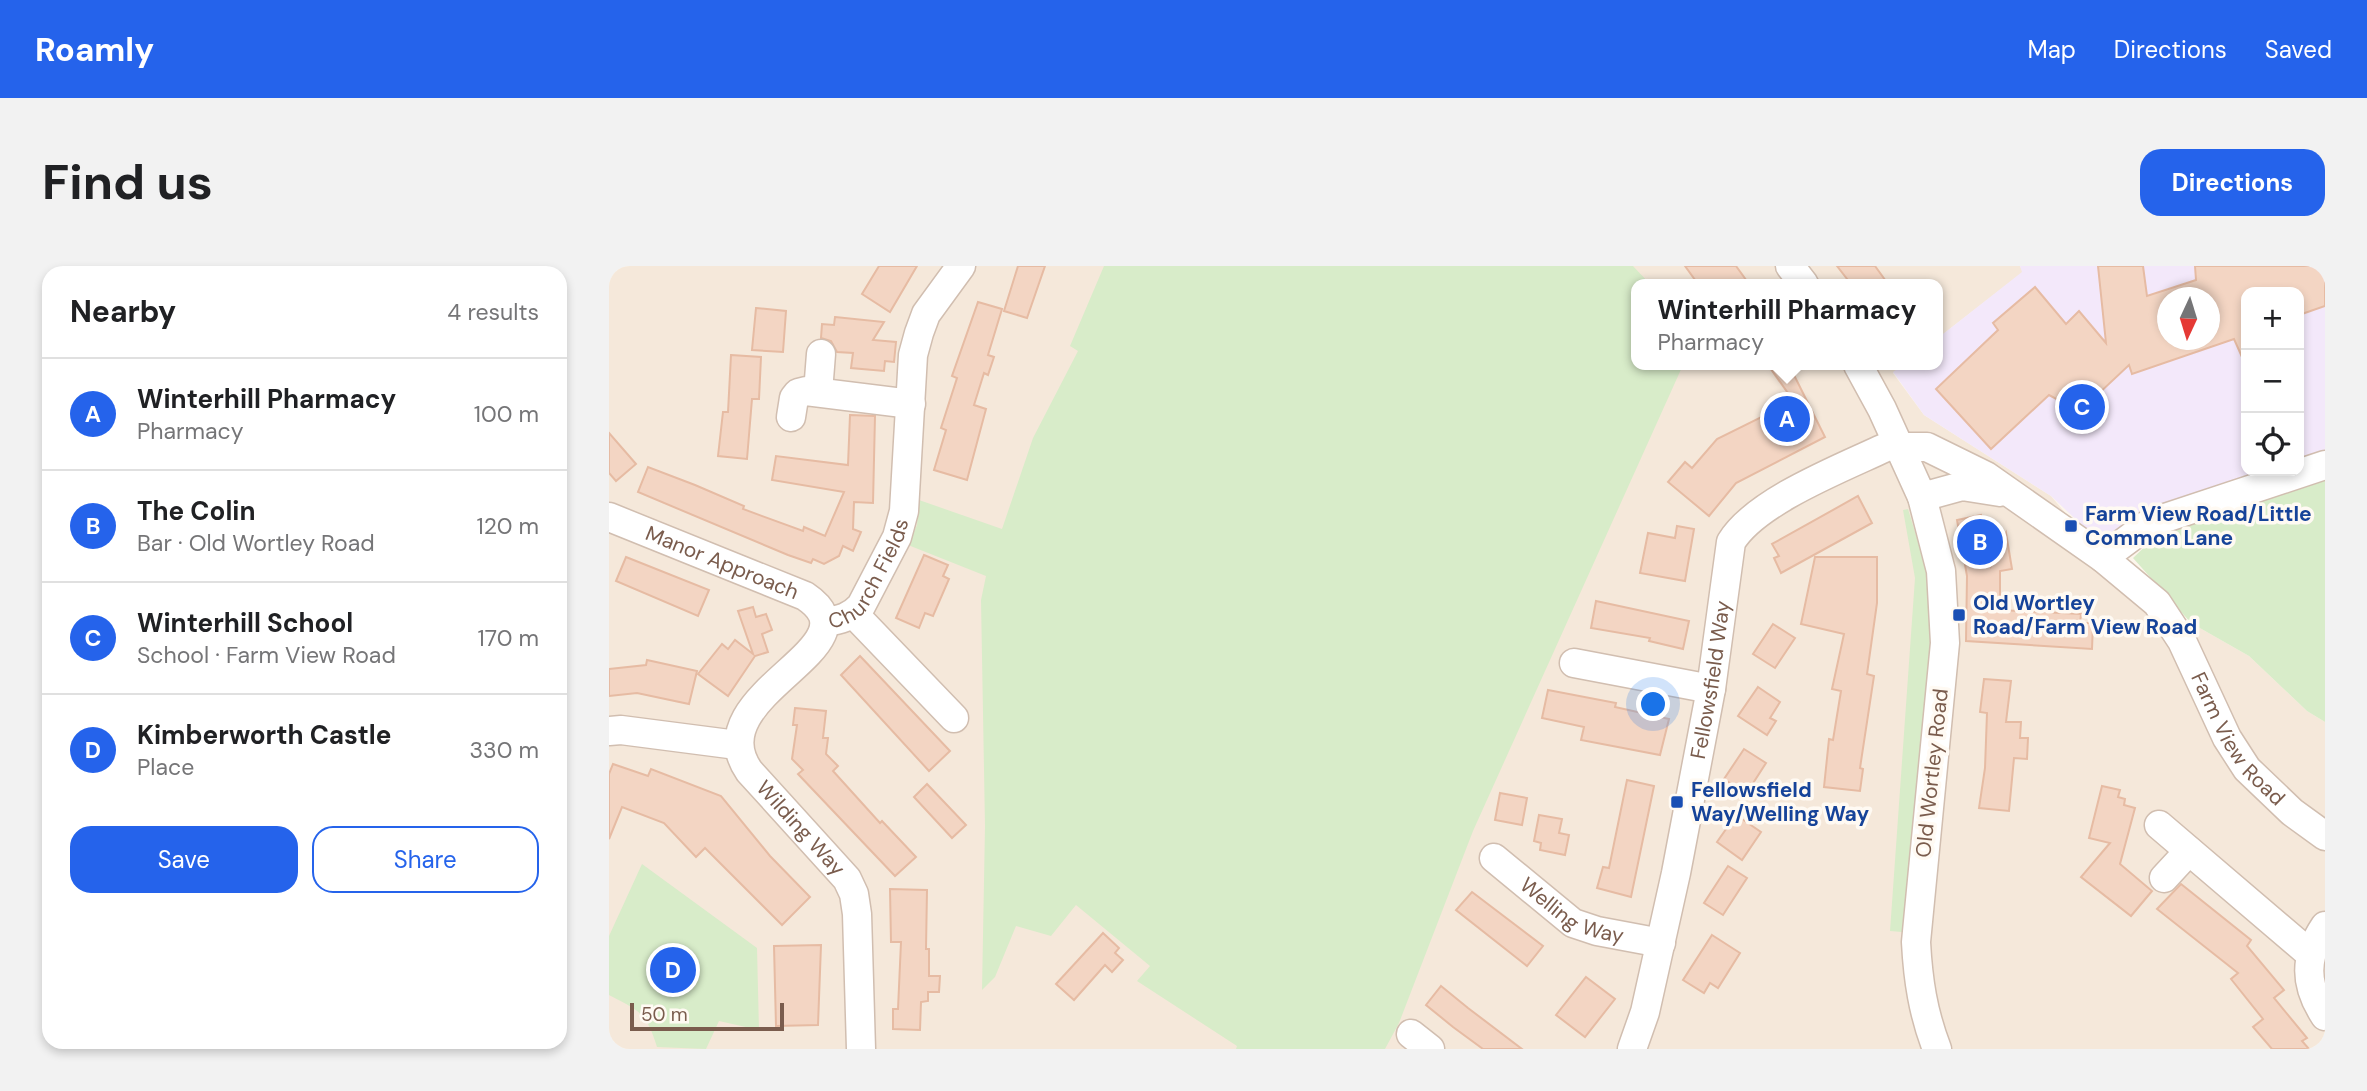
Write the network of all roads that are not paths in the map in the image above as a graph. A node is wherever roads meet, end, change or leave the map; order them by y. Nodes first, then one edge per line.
1 (961, 266) edge
2 (821, 354) dead end
3 (1861, 370) edge
4 (818, 392) junction
5 (911, 404) junction
6 (791, 417) dead end
7 (1898, 444) junction
8 (2325, 465) edge
9 (2009, 494) junction
10 (1922, 496) junction
11 (609, 517) edge
12 (2103, 558) junction
13 (854, 614) junction
14 (825, 622) junction
15 (1574, 663) dead end
16 (1711, 689) junction
17 (954, 718) dead end
18 (609, 732) edge
19 (737, 745) junction
20 (2159, 825) dead end
21 (2325, 836) edge
22 (2189, 851) junction
23 (1494, 858) dead end
24 (2164, 878) dead end
25 (2325, 926) edge
26 (1661, 943) junction
27 (2309, 953) junction
28 (2325, 1016) edge
29 (861, 1049) edge
30 (1632, 1049) edge
31 (1937, 1049) edge

1 - 5 street, Church Fields
2 - 4 street
3 - 7 street, Old Wortley Road
4 - 5 street
4 - 6 street
5 - 13 street, Church Fields
7 - 9 street, Farm View Road
7 - 10 street, Old Wortley Road
7 - 16 street, Fellowsfield Way
8 - 12 street
9 - 10 street, Farm View Road
9 - 12 street, Farm View Road
10 - 31 street, Old Wortley Road
11 - 14 street, Manor Approach
12 - 21 street, Farm View Road
13 - 14 street, Church Fields
13 - 17 street
14 - 19 street, Church Fields
15 - 16 street
16 - 26 street, Fellowsfield Way
18 - 19 street
19 - 29 street, Wilding Way
20 - 22 street
22 - 24 street
22 - 27 street
23 - 26 street, Welling Way
25 - 27 street
26 - 30 street, Fellowsfield Way
27 - 28 street

